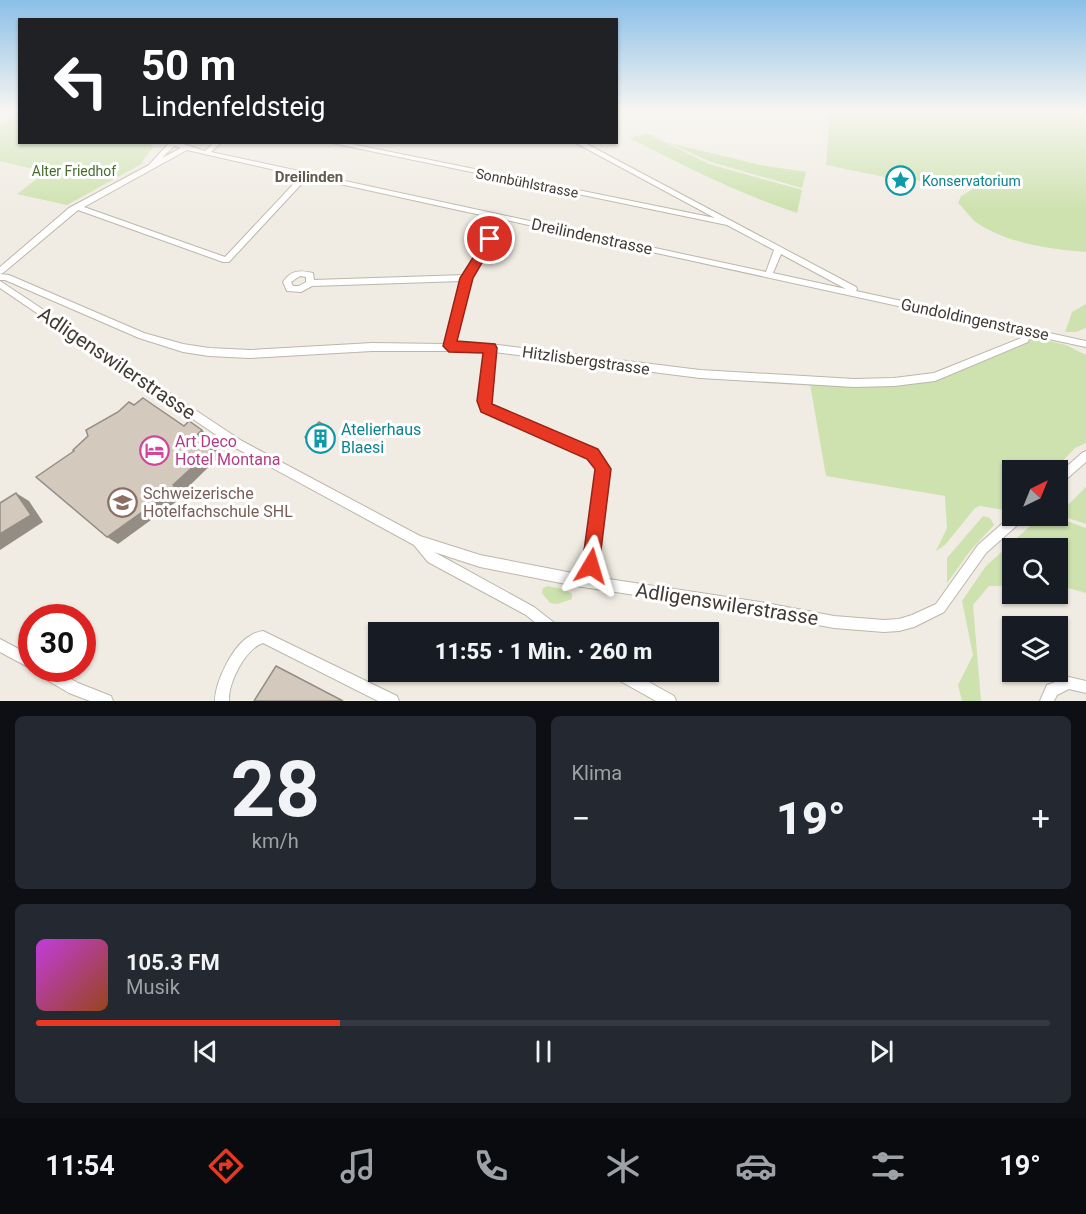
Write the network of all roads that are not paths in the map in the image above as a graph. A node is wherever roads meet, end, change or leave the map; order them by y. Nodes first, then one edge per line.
1 (171, 144) edge
2 (175, 144) edge
3 (217, 144) edge
4 (340, 144) edge
5 (581, 144) edge
6 (186, 148) junction
7 (207, 152) junction
8 (150, 167) junction
9 (307, 174) junction
10 (78, 207) junction
11 (504, 217) junction
12 (725, 223) junction
13 (778, 250) junction
14 (0, 271) edge
15 (769, 274) junction
16 (0, 276) edge
17 (467, 278) junction
18 (310, 283) dead end
19 (0, 284) edge
20 (863, 295) junction
21 (1026, 331) junction
22 (1086, 344) edge
23 (449, 346) junction
24 (490, 348) junction
25 (1086, 456) edge
26 (1068, 471) edge
27 (1008, 526) edge
28 (418, 541) junction
29 (588, 582) junction
30 (544, 622) edge
31 (0, 645) edge
32 (18, 655) edge
33 (65, 682) edge
34 (636, 682) edge
35 (1086, 687) edge
36 (106, 701) edge
37 (222, 701) edge
38 (392, 701) edge
39 (669, 701) edge
40 (1047, 701) edge

1 - 8 street
2 - 6 street, Dreilindenstrasse
3 - 7 street
4 - 12 street, Sonnbühlstrasse
5 - 12 street
6 - 7 street, Dreilindenstrasse
6 - 8 street
7 - 9 street, Dreilindenstrasse
8 - 10 street
9 - 10 street
9 - 11 street, Dreilindenstrasse
10 - 14 street
11 - 15 street, Dreilindenstrasse
11 - 17 street
12 - 13 street
13 - 15 street
13 - 20 street
15 - 20 street, Dreilindenstrasse
16 - 23 street, Hitzlisbergstrasse
17 - 18 street
17 - 23 street
19 - 28 street, Adligenswilerstrasse
20 - 21 street, Gundoldingenstrasse
21 - 22 street, Gundoldingenstrasse
21 - 24 street, Hitzlisbergstrasse
23 - 24 street, Hitzlisbergstrasse
24 - 29 street
25 - 26 street
27 - 29 street, Adligenswilerstrasse
28 - 29 street, Adligenswilerstrasse
28 - 30 street
31 - 32 street
33 - 36 street
34 - 39 street
35 - 40 street
37 - 38 street

